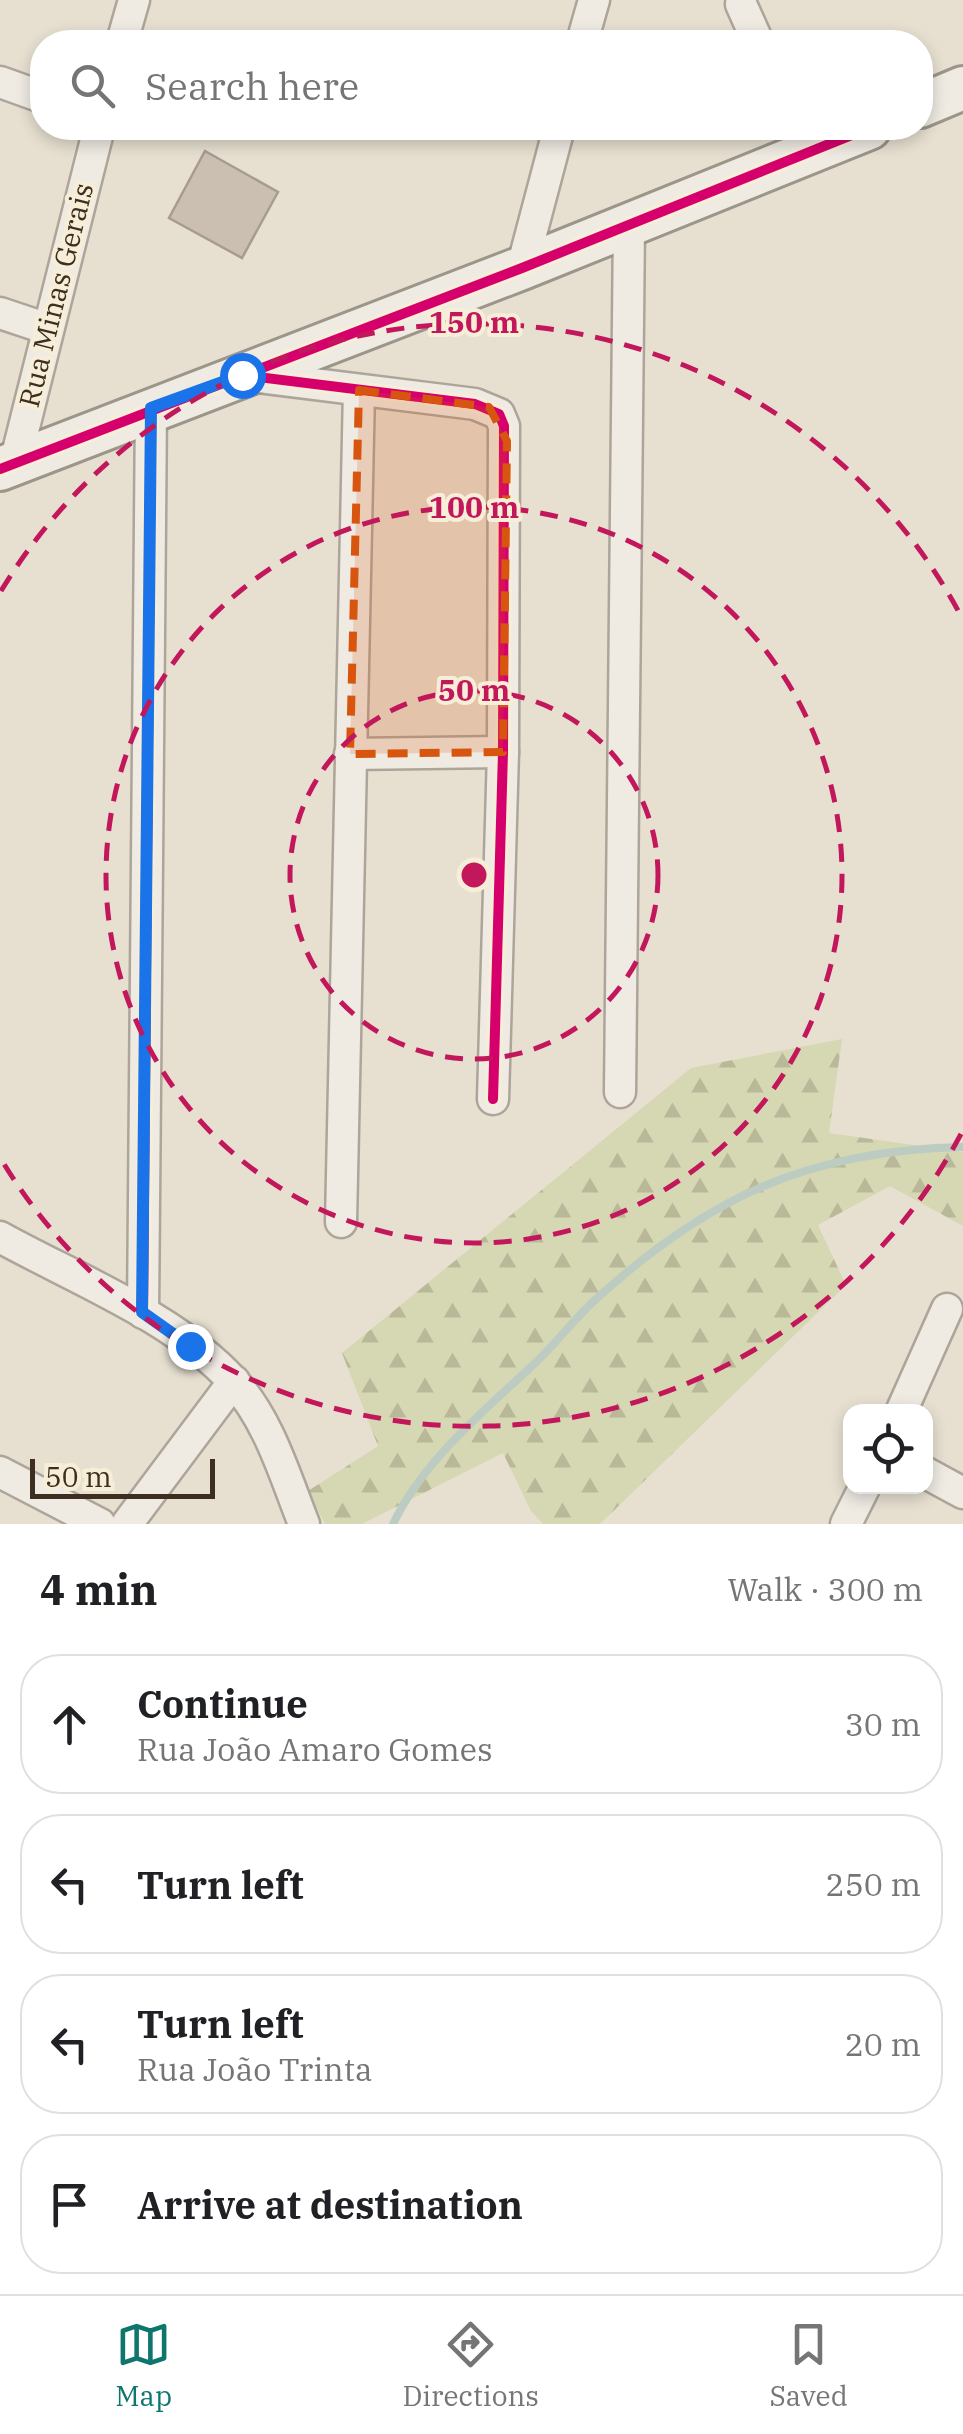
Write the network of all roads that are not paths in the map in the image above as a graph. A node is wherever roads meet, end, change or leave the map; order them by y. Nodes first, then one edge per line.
1 (134, 0) edge
2 (594, 0) edge
3 (741, 4) dead end
4 (125, 30) edge
5 (585, 30) edge
6 (753, 30) edge
7 (0, 82) edge
8 (963, 88) edge
9 (30, 93) edge
10 (933, 101) edge
11 (96, 140) edge
12 (557, 140) edge
13 (802, 140) edge
14 (629, 224) junction
15 (522, 268) junction
16 (0, 312) edge
17 (46, 328) junction
18 (242, 375) junction
19 (359, 390) junction
20 (151, 408) junction
21 (8, 466) edge
22 (503, 752) junction
23 (350, 754) junction
24 (620, 1092) dead end
25 (493, 1099) dead end
26 (341, 1222) dead end
27 (0, 1237) edge
28 (948, 1310) dead end
29 (142, 1312) junction
30 (234, 1381) junction
31 (905, 1404) edge
32 (0, 1472) edge
33 (933, 1477) edge
34 (963, 1492) edge
35 (861, 1494) edge
36 (100, 1524) edge
37 (127, 1524) edge
38 (304, 1524) edge
39 (846, 1524) edge

1 - 4 street
2 - 5 street
3 - 6 street
7 - 9 street
8 - 10 street
11 - 17 street, Rua Minas Gerais
12 - 15 street
13 - 14 street
14 - 15 street
14 - 24 street
15 - 18 street
16 - 17 street
17 - 21 street, Rua Minas Gerais
18 - 19 street
18 - 20 street
19 - 22 street
19 - 23 street
20 - 21 street
20 - 29 street
22 - 23 street
22 - 25 street
23 - 26 street
27 - 29 street
28 - 31 street
29 - 30 street
30 - 37 street
30 - 38 street
32 - 36 street
33 - 34 street
35 - 39 street

